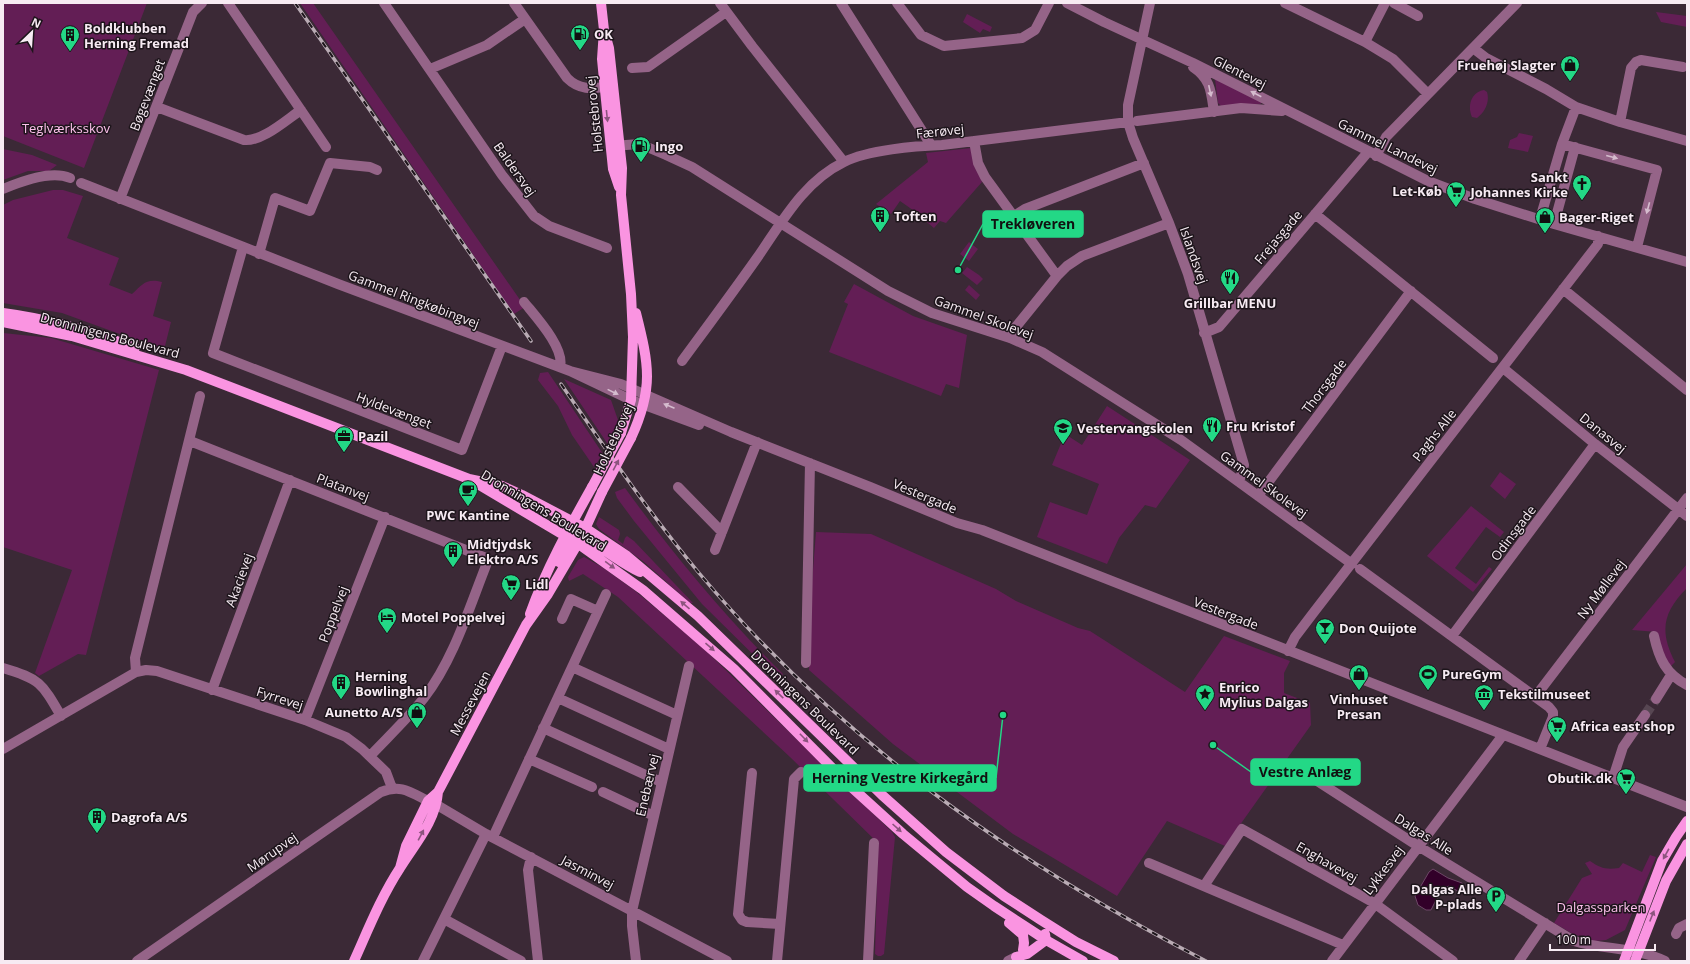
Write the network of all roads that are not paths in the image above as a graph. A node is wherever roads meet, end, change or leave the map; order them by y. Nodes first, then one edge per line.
1 (202, 3) edge
2 (228, 3) edge
3 (384, 3) edge
4 (514, 3) edge
5 (601, 3) edge
6 (720, 3) edge
7 (841, 3) edge
8 (897, 3) edge
9 (1049, 3) edge
10 (1067, 3) edge
11 (1150, 3) edge
12 (1285, 3) edge
13 (1384, 3) edge
14 (1394, 3) edge
15 (1517, 3) edge
16 (726, 12) junction
17 (1418, 16) dead end
18 (526, 19) junction
19 (1142, 39) junction
20 (1365, 42) junction
21 (1473, 48) junction
22 (1178, 56) junction
23 (1683, 67) dead end
24 (632, 68) dead end
25 (430, 69) junction
26 (609, 86) junction
27 (1428, 94) junction
28 (157, 107) junction
29 (1576, 107) junction
30 (301, 110) junction
31 (1214, 112) junction
32 (1290, 112) junction
33 (1132, 122) junction
34 (1620, 122) junction
35 (974, 141) junction
36 (1687, 141) edge
37 (1562, 144) junction
38 (615, 145) junction
39 (931, 145) junction
40 (326, 147) dead end
41 (1575, 147) junction
42 (1372, 154) junction
43 (844, 162) junction
44 (1144, 163) junction
45 (377, 170) dead end
46 (70, 178) dead end
47 (81, 183) dead end
48 (3, 189) edge
49 (120, 199) junction
50 (1315, 214) junction
51 (1014, 216) junction
52 (1540, 219) junction
53 (781, 222) junction
54 (1169, 223) junction
55 (1554, 224) junction
56 (1598, 236) junction
57 (242, 247) junction
58 (1637, 247) junction
59 (607, 248) dead end
60 (259, 254) junction
61 (1687, 262) edge
62 (1057, 276) junction
63 (1563, 289) junction
64 (1411, 291) junction
65 (631, 294) junction
66 (524, 302) dead end
67 (3, 313) edge
68 (3, 322) edge
69 (1204, 333) junction
70 (1010, 338) junction
71 (502, 346) junction
72 (1493, 358) dead end
73 (682, 361) dead end
74 (1503, 368) junction
75 (565, 369) junction
76 (186, 370) junction
77 (1687, 390) edge
78 (639, 395) junction
79 (200, 396) dead end
80 (631, 400) junction
81 (190, 441) junction
82 (757, 442) junction
83 (1596, 444) junction
84 (810, 463) junction
85 (469, 479) junction
86 (290, 480) junction
87 (1238, 482) junction
88 (678, 487) dead end
89 (1258, 496) junction
90 (1687, 498) edge
91 (1678, 510) junction
92 (1687, 516) edge
93 (384, 517) junction
94 (575, 532) junction
95 (722, 532) junction
96 (715, 550) dead end
97 (1356, 566) junction
98 (606, 594) dead end
99 (598, 611) junction
100 (562, 619) dead end
101 (526, 626) junction
102 (1452, 636) junction
103 (1654, 636) dead end
104 (1288, 651) junction
105 (806, 663) dead end
106 (689, 666) dead end
107 (572, 667) junction
108 (3, 668) edge
109 (136, 672) junction
110 (1671, 675) junction
111 (1687, 685) edge
112 (212, 690) junction
113 (1535, 697) junction
114 (558, 698) junction
115 (1656, 698) tunnel mouth
116 (1645, 714) tunnel mouth
117 (677, 715) junction
118 (61, 716) junction
119 (305, 720) junction
120 (543, 728) junction
121 (1503, 735) junction
122 (3, 749) edge
123 (669, 749) junction
124 (1540, 749) junction
125 (370, 756) junction
126 (529, 760) junction
127 (1291, 764) dead end
128 (801, 772) dead end
129 (752, 773) dead end
130 (1613, 778) junction
131 (662, 782) junction
132 (592, 787) dead end
133 (392, 788) junction
134 (603, 792) dead end
135 (432, 803) junction
136 (1687, 807) edge
137 (654, 816) junction
138 (1687, 821) edge
139 (490, 835) junction
140 (874, 843) dead end
141 (1687, 844) edge
142 (1418, 846) junction
143 (946, 852) junction
144 (531, 857) junction
145 (1149, 863) dead end
146 (1204, 886) junction
147 (1374, 904) junction
148 (994, 906) junction
149 (632, 911) junction
150 (444, 919) junction
151 (780, 924) junction
152 (1545, 924) junction
153 (1687, 924) edge
154 (1676, 934) dead end
155 (1044, 937) junction
156 (1343, 945) junction
157 (1627, 950) junction
158 (1015, 956) edge
159 (1636, 956) edge
160 (1110, 959) edge
161 (137, 961) edge
162 (354, 961) edge
163 (423, 961) edge
164 (521, 961) edge
165 (538, 961) edge
166 (636, 961) edge
167 (728, 961) edge
168 (777, 961) edge
169 (868, 961) edge
170 (1083, 961) edge
171 (1332, 961) edge
172 (1453, 961) edge
173 (1519, 961) edge
174 (1624, 961) edge
175 (1665, 961) edge

1 - 28 street, Bøgevænget
2 - 30 street
3 - 25 street, Baldersvej
4 - 18 street
5 - 26 main road, Holstebrovej
6 - 16 street
7 - 39 street
8 - 9 street
10 - 19 street, Glentevej
11 - 19 street, Islandsvej
12 - 20 street
13 - 20 street
14 - 17 street
15 - 21 street, Frejasgade
16 - 24 street
16 - 43 street
18 - 25 street
18 - 26 street
19 - 22 street, Glentevej
19 - 33 street, Islandsvej
20 - 27 street
21 - 27 street, Frejasgade
21 - 29 street
22 -> 31 street, Glentevej
32 -> 22 street, Glentevej
23 - 34 street
25 - 59 street, Baldersvej
26 - 38 main road, Holstebrovej
27 - 42 street, Frejasgade
28 - 30 street
28 - 49 street, Bøgevænget
29 - 34 street
29 - 37 street
30 - 40 street
31 - 32 street, Færøvej
31 - 33 street, Færøvej
32 - 42 street, Gammel Landevej
33 - 35 street, Færøvej
33 - 44 street, Islandsvej
34 - 36 street
35 - 39 street, Færøvej
35 - 51 street
37 - 41 street
37 - 52 street
38 - 53 street, Gammel Skolevej
38 - 65 main road, Holstebrovej
39 - 43 street, Færøvej
41 - 55 street
41 -> 58 street
42 - 50 street, Frejasgade
42 - 52 street, Gammel Landevej
43 - 53 street, Færøvej
44 - 51 street
44 - 54 street, Islandsvej
45 - 60 street
46 - 48 street
47 - 49 street, Gammel Ringkøbingvej
49 - 57 street, Gammel Ringkøbingvej
50 - 64 street
50 - 69 street, Frejasgade
51 - 62 street
52 - 55 street, Gammel Landevej
53 - 70 street, Gammel Skolevej
53 - 73 street, Færøvej
54 - 62 street
54 - 69 street, Islandsvej
55 - 56 street, Gammel Landevej
56 - 58 street, Gammel Landevej
56 - 63 street, Paghs Alle
57 - 60 street, Gammel Ringkøbingvej
57 - 71 street, Hyldevænget
58 - 61 street, Gammel Landevej
60 - 71 street, Gammel Ringkøbingvej
62 - 70 street
63 - 74 street, Paghs Alle
63 - 77 street
64 - 72 street
64 - 89 street, Thorsgade
65 - 78 main road, Holstebrovej
65 - 78 main road, Holstebrovej
66 - 75 street
67 - 76 main road, Dronningens Boulevard
68 - 76 main road, Dronningens Boulevard
69 - 87 street, Islandsvej
70 - 87 street, Gammel Skolevej
71 - 75 street, Gammel Ringkøbingvej
74 - 83 street, Danasvej
74 - 97 street, Paghs Alle
75 - 78 street, Gammel Ringkøbingvej
75 -> 80 street, Gammel Ringkøbingvej
76 - 85 main road, Dronningens Boulevard
78 - 80 main road, Holstebrovej
78 - 82 street, Vestergade
94 -> 78 main road, Holstebrovej, bridge
79 - 81 street
80 - 94 main road, Holstebrovej, bridge
81 - 86 street, Platanvej
81 - 109 street
82 - 84 street, Vestergade
82 - 95 street
83 - 91 street, Danasvej
83 - 102 street, Odinsgade
84 - 104 street, Vestergade
84 - 105 street
85 - 94 main road, Dronningens Boulevard
85 - 94 main road, Dronningens Boulevard
86 - 93 street, Platanvej
86 - 112 street, Akacievej
87 - 89 street, Gammel Skolevej
88 - 95 street
89 - 97 street, Gammel Skolevej
90 - 91 street, Ny Møllevej
91 - 92 street, Danasvej
91 - 113 street, Ny Møllevej
93 - 119 street, Poppelvej
93 - 125 street, Platanvej
94 - 101 main road, Messevejen
94 - 101 main road, Messevejen
143 -> 94 main road, Dronningens Boulevard
94 -> 148 main road, Dronningens Boulevard
95 - 96 street
97 - 102 street, Gammel Skolevej
97 - 104 street, Paghs Alle
98 - 99 street
99 - 100 street
99 - 107 street
101 - 135 main road, Messevejen
102 - 113 street, Gammel Skolevej
103 - 110 street
104 - 121 street, Vestergade
106 - 117 street, Enebærvej
107 - 114 street
107 - 117 street
108 - 118 street
109 - 112 street, Fyrrevej
109 - 118 street
110 - 111 street
110 - 115 street
112 - 119 street, Fyrrevej
113 - 124 street, Gammel Skolevej
114 - 120 street
114 - 123 street
116 - 130 street
117 - 123 street, Enebærvej
118 - 122 street
119 - 125 street, Fyrrevej
120 - 126 street
120 - 131 street
121 - 124 street, Vestergade
121 - 142 street, Lykkesvej
123 - 131 street, Enebærvej
124 - 130 street, Vestergade
125 - 133 street, Fyrrevej
126 - 132 street
126 - 139 street
127 - 142 street, Dalgas Alle
128 - 151 street
129 - 151 street
130 - 136 street, Vestergade
131 - 137 street, Enebærvej
133 - 135 street
133 - 161 street, Mørupvej
134 - 137 street
135 - 139 street, Jasminvej
135 - 162 main road, Messevejen
137 - 149 street, Enebærvej
138 -> 157 main road
139 - 144 street, Jasminvej
139 - 150 street
140 - 169 street
159 -> 141 main road
142 - 147 street, Lykkesvej
142 - 152 street, Dalgas Alle
143 - 155 main road
143 - 160 main road, Dronningens Boulevard
144 - 149 street, Jasminvej
144 - 165 street
145 - 146 street
146 - 147 street, Enghavevej
146 - 156 street
147 - 156 street, Lykkesvej
147 - 172 street, Enghavevej
148 - 155 main road, Dronningens Boulevard
148 - 158 main road
149 - 166 street, Enebærvej
149 - 167 street, Jasminvej
150 - 163 street
150 - 164 street
151 - 168 street
152 - 157 street, Dalgas Alle
152 - 173 street
153 - 154 street
155 - 158 main road
155 - 160 main road
155 - 170 main road, Dronningens Boulevard
156 - 171 street, Lykkesvej
157 - 159 street, Dalgas Alle
157 - 174 main road
159 - 175 street, Dalgas Alle

